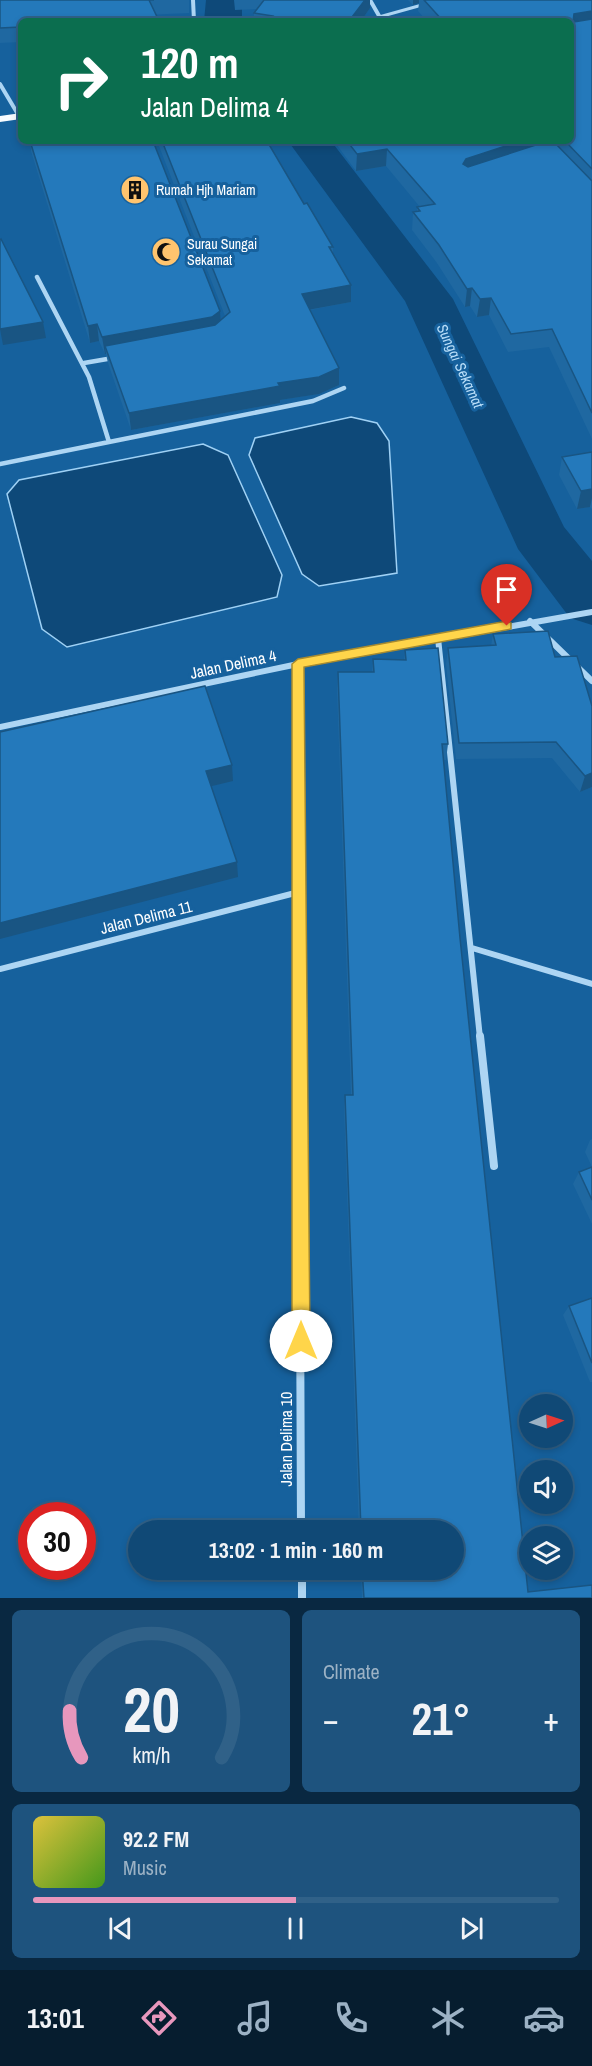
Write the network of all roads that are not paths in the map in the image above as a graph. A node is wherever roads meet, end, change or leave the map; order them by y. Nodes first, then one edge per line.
1 (193, 0) edge
2 (370, 0) edge
3 (428, 4) edge
4 (379, 16) joint
5 (194, 18) edge
6 (0, 84) edge
7 (18, 113) edge
8 (18, 116) edge
9 (0, 119) edge
10 (37, 277) dead end
11 (117, 357) edge
12 (84, 363) junction
13 (344, 388) dead end
14 (109, 442) junction
15 (0, 464) edge
16 (592, 612) edge
17 (530, 621) junction
18 (438, 638) junction
19 (298, 664) junction
20 (592, 681) edge
21 (0, 727) edge
22 (299, 892) junction
23 (472, 948) junction
24 (0, 969) edge
25 (592, 984) edge
26 (494, 1166) dead end
27 (302, 1520) edge
28 (302, 1580) edge
29 (302, 1598) edge

1 - 5 street
2 - 4 street
3 - 4 lane
6 - 7 street
8 - 9 main road
10 - 12 street
11 - 12 street
12 - 14 street
13 - 14 street
14 - 15 street
16 - 17 street, Jalan Delima 4
17 - 18 street, Jalan Delima 4
17 - 20 street
18 - 19 street, Jalan Delima 4
18 - 23 street
19 - 21 street, Jalan Delima 4
19 - 22 street, Jalan Delima 10
22 - 24 street, Jalan Delima 11
22 - 27 street, Jalan Delima 10
23 - 25 street
23 - 26 street
28 - 29 street

